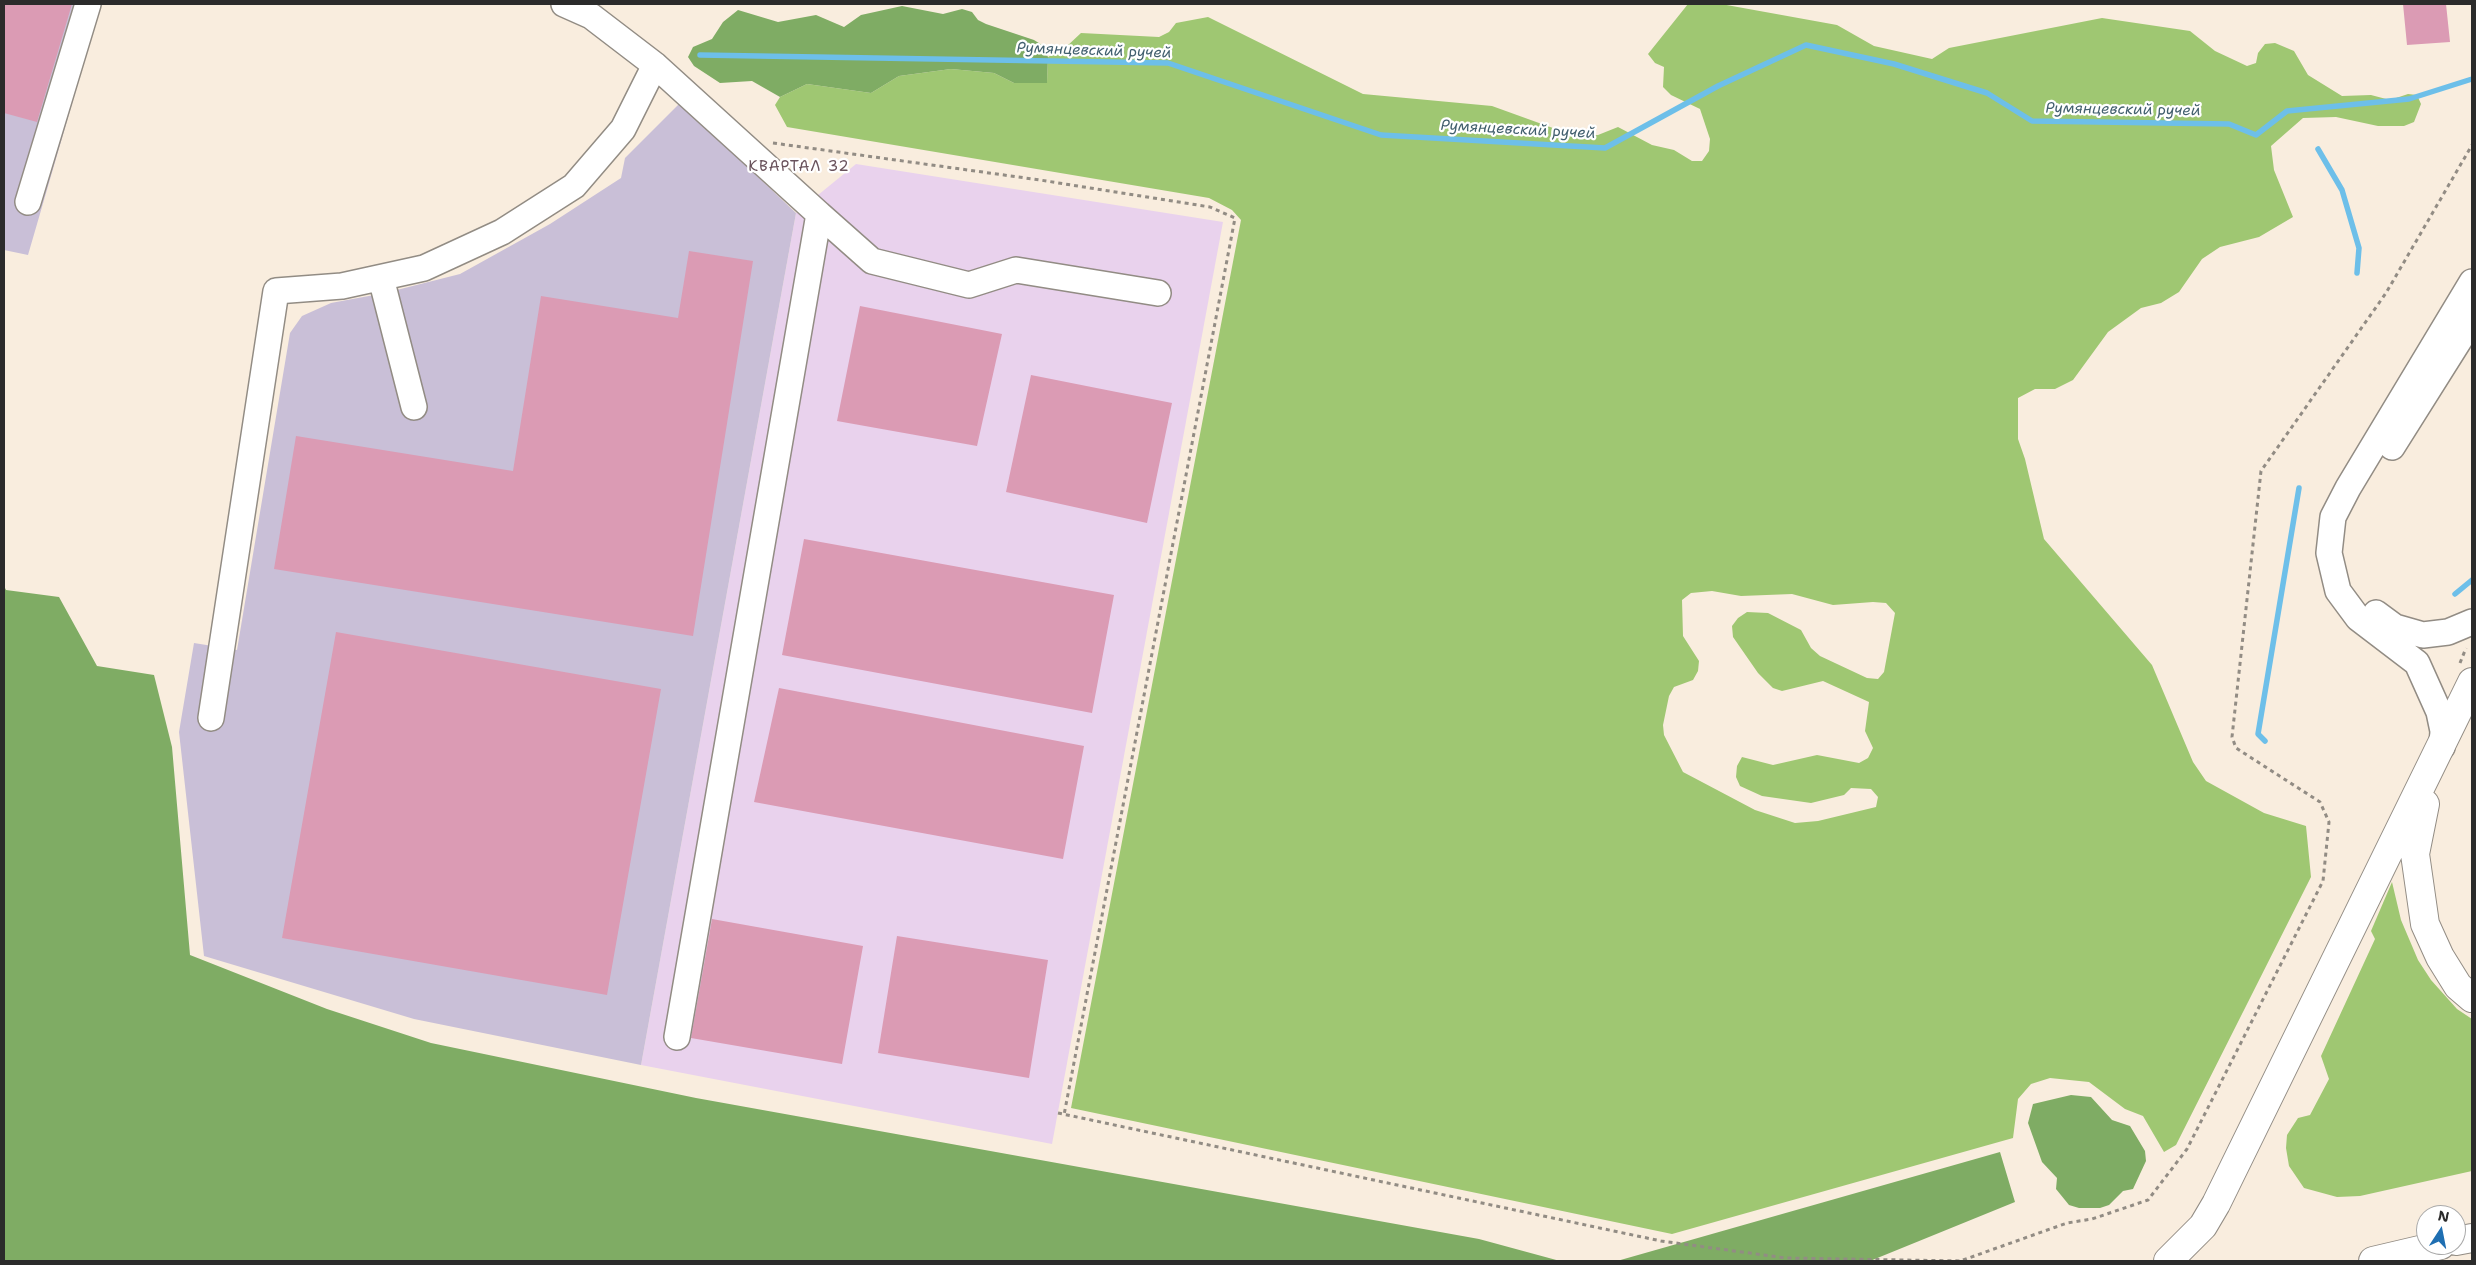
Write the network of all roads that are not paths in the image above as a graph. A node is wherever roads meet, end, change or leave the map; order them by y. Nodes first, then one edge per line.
1 (88, 4) edge
2 (564, 4) edge
3 (655, 65) junction
4 (28, 202) dead end
5 (819, 214) junction
6 (381, 278) junction
7 (2472, 282) edge
8 (1158, 293) dead end
9 (2472, 320) edge
10 (414, 407) dead end
11 (2472, 622) edge
12 (2472, 682) edge
13 (2472, 709) edge
14 (211, 718) dead end
15 (2442, 747) junction
16 (2472, 998) edge
17 (677, 1037) dead end
18 (2416, 1251) edge
19 (2168, 1261) edge
20 (2373, 1261) edge

1 - 4 street
2 - 3 street
3 - 5 street
3 - 6 street
5 - 8 street
5 - 17 street
6 - 10 street
6 - 14 street
7 - 15 street
9 - 11 street
12 - 15 main road
13 - 16 main road
15 - 19 main road
18 - 20 main road

